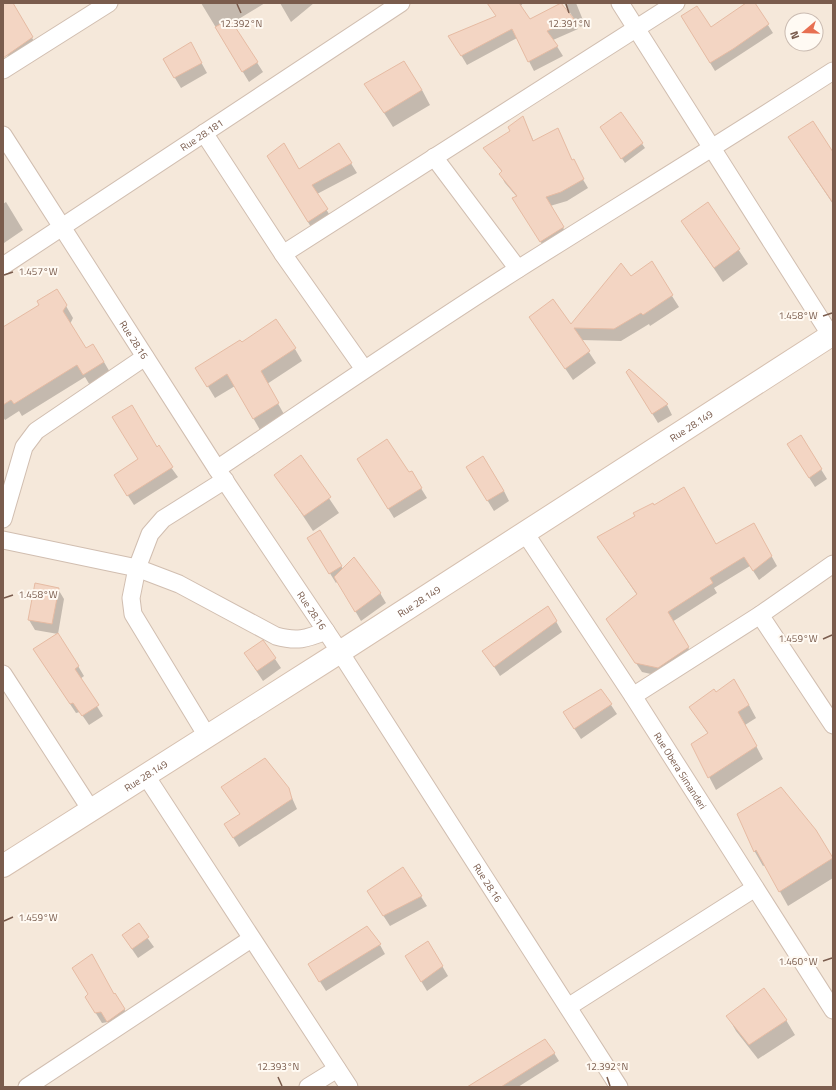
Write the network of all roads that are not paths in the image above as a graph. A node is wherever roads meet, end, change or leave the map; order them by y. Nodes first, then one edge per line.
1 (109, 3) edge
2 (400, 3) edge
3 (620, 3) edge
4 (676, 3) edge
5 (637, 29) junction
6 (3, 70) edge
7 (833, 71) edge
8 (204, 133) junction
9 (3, 135) edge
10 (712, 149) junction
11 (434, 157) junction
12 (62, 227) junction
13 (283, 254) junction
14 (3, 266) edge
15 (518, 269) junction
16 (832, 336) edge
17 (145, 357) junction
18 (364, 369) junction
19 (221, 475) junction
20 (3, 519) edge
21 (525, 533) junction
22 (3, 540) edge
23 (833, 564) edge
24 (137, 568) junction
25 (760, 615) junction
26 (326, 631) junction
27 (340, 652) junction
28 (3, 674) edge
29 (633, 696) junction
30 (833, 725) edge
31 (207, 736) junction
32 (146, 776) junction
33 (91, 810) junction
34 (3, 866) edge
35 (755, 888) junction
36 (251, 939) junction
37 (568, 1007) junction
38 (833, 1010) edge
39 (337, 1069) junction
40 (27, 1087) edge
41 (308, 1087) edge
42 (349, 1087) edge
43 (620, 1087) edge

1 - 6 street
2 - 8 street, Rue 28.181
3 - 5 street
4 - 5 street
5 - 10 street
5 - 11 street
7 - 10 street
8 - 12 street, Rue 28.181
8 - 13 street
9 - 12 street, Rue 28.16
10 - 15 street
10 - 16 street
11 - 13 street
11 - 15 street
12 - 14 street, Rue 28.181
12 - 17 street, Rue 28.16
13 - 18 street
15 - 18 street
16 - 21 street, Rue 28.149
17 - 19 street, Rue 28.16
17 - 20 street
18 - 19 street
19 - 24 street
19 - 26 street, Rue 28.16
21 - 27 street, Rue 28.149
21 - 29 street, Rue Obera Simanderi
22 - 24 street
23 - 25 street
24 - 26 street
24 - 31 street
25 - 29 street
25 - 30 street
26 - 27 street, Rue 28.16
27 - 31 street, Rue 28.149
27 - 37 street, Rue 28.16
28 - 33 street
29 - 35 street, Rue Obera Simanderi
31 - 32 street, Rue 28.149
32 - 33 street, Rue 28.149
32 - 36 street
33 - 34 street, Rue 28.149
35 - 37 street
35 - 38 street, Rue Obera Simanderi
36 - 39 street
36 - 40 street
37 - 43 street, Rue 28.16
39 - 41 street
39 - 42 street

